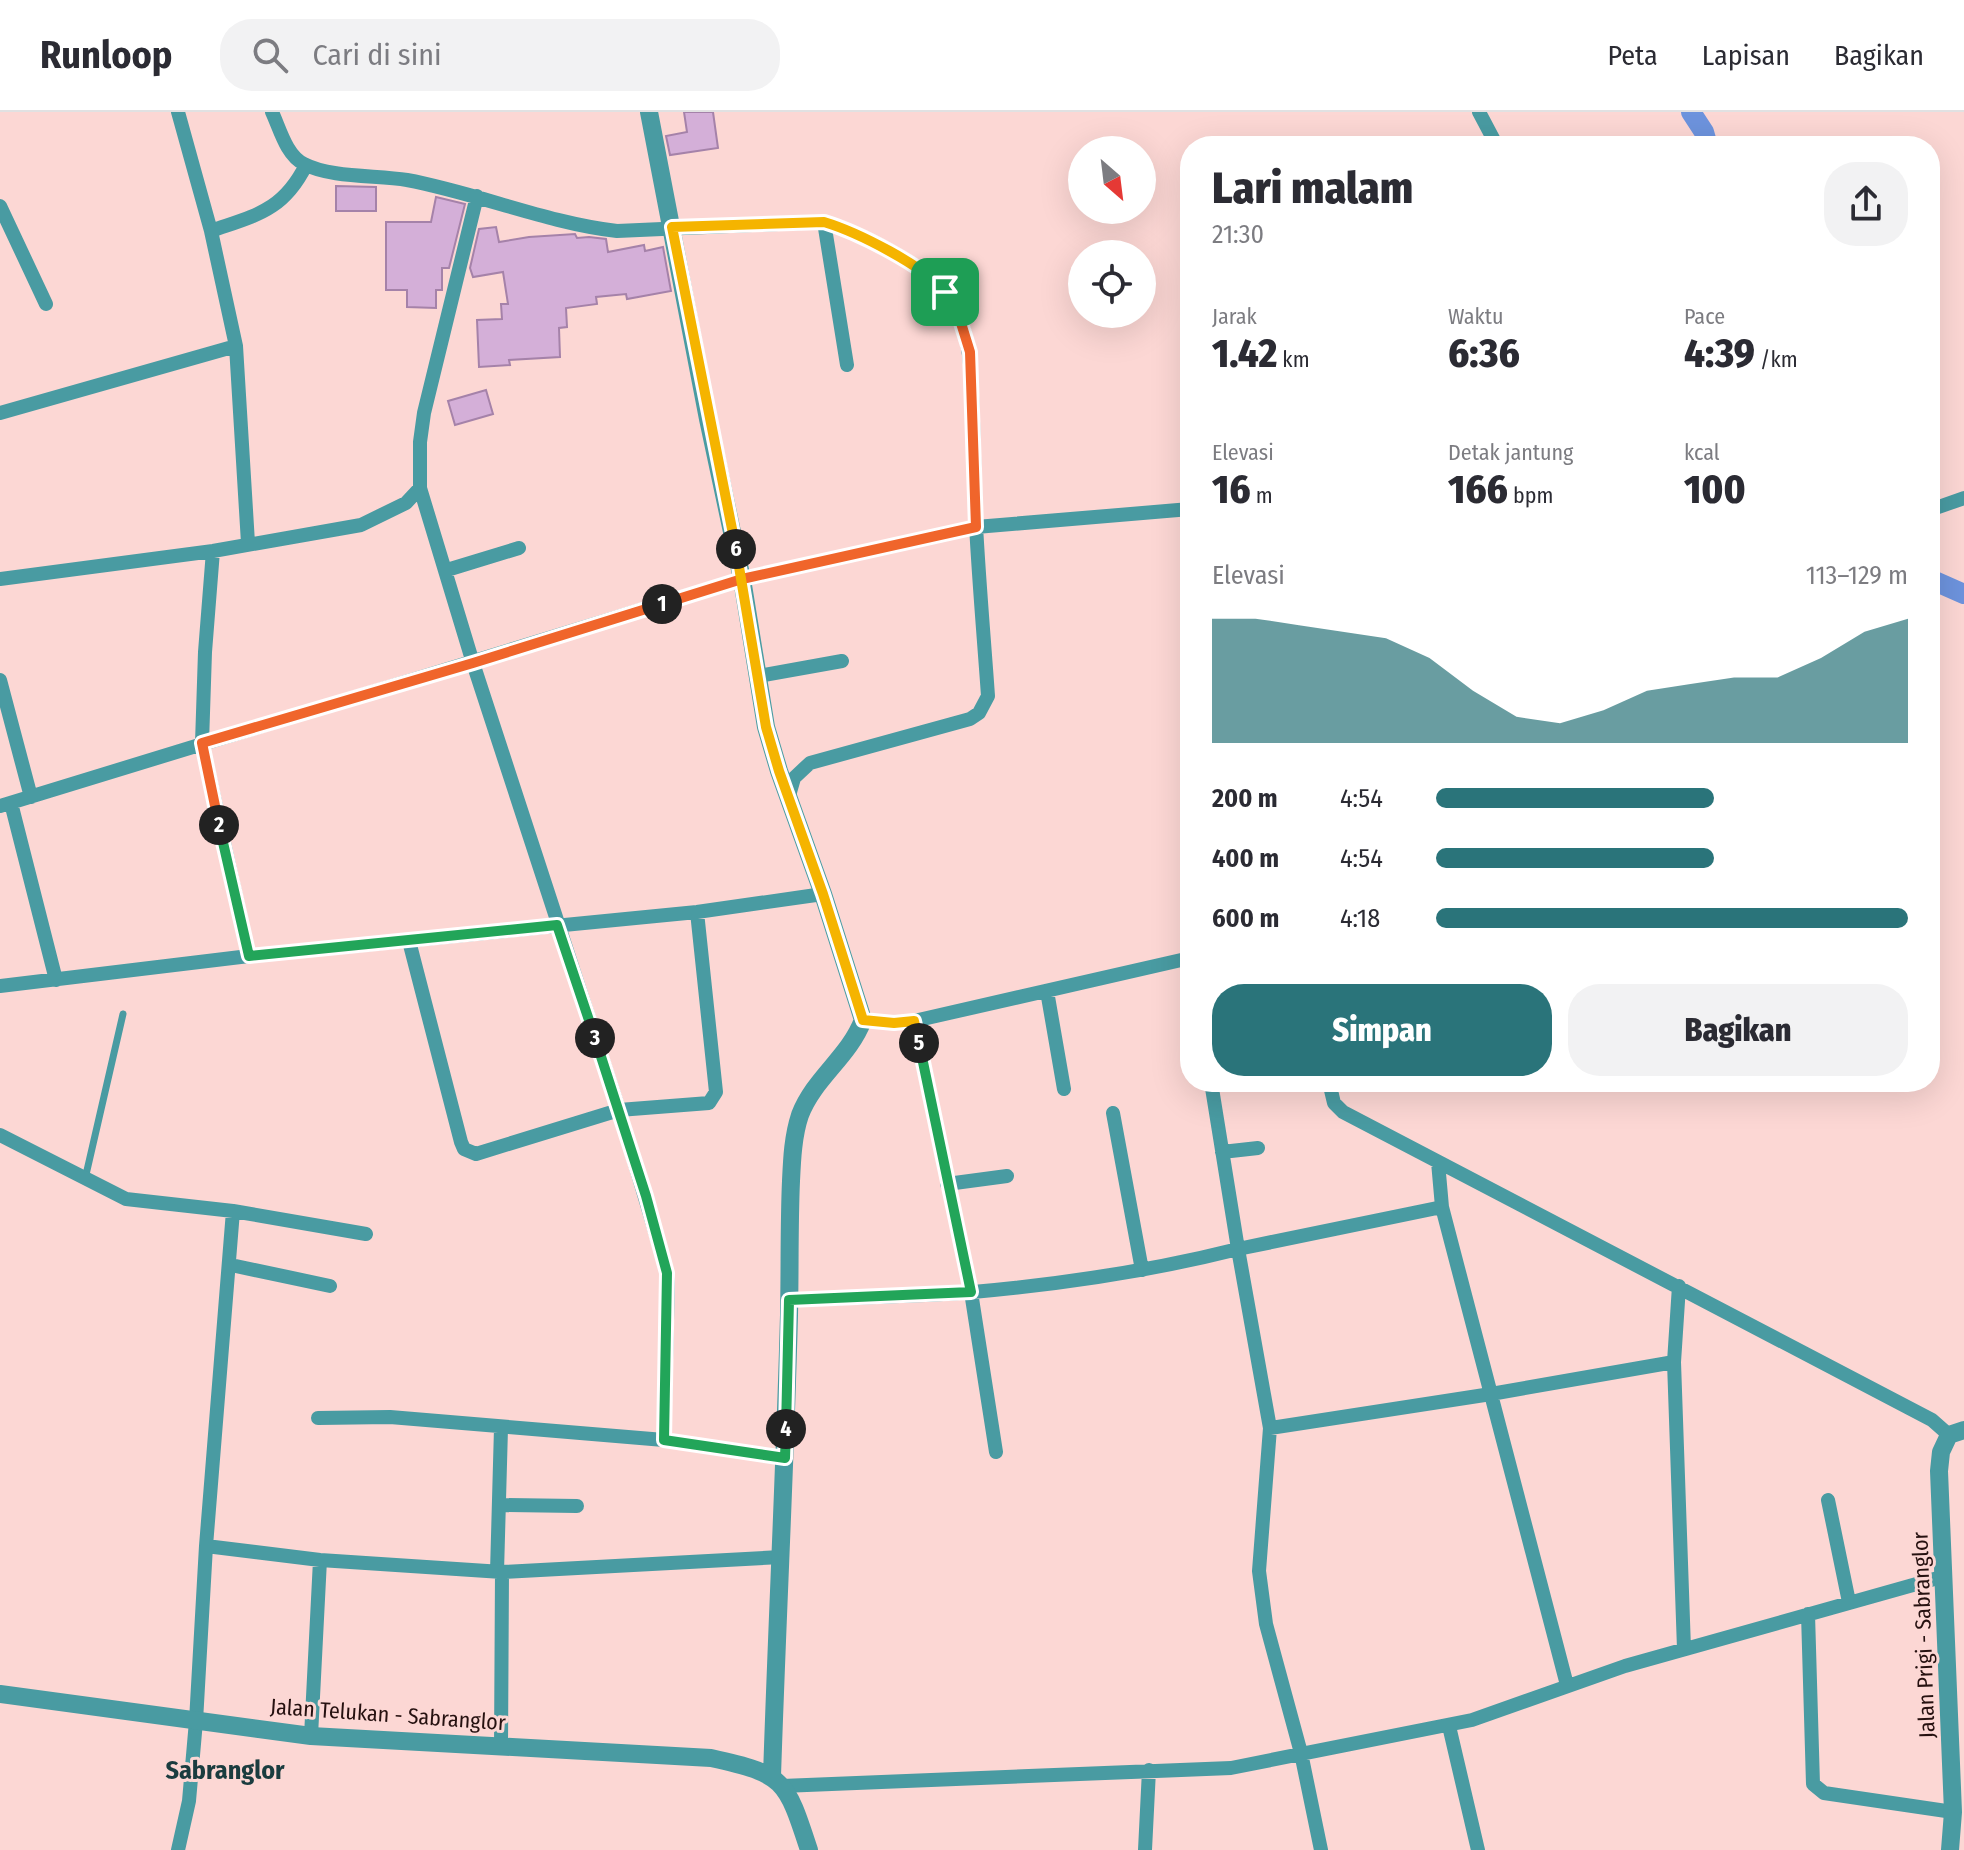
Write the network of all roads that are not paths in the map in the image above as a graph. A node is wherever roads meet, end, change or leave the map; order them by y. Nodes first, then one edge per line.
1 (178, 112) edge
2 (272, 112) edge
3 (649, 112) edge
4 (1479, 112) edge
5 (1492, 136) edge
6 (306, 165) junction
7 (477, 196) junction
8 (0, 206) edge
9 (824, 222) junction
10 (672, 227) junction
11 (211, 231) junction
12 (46, 304) dead end
13 (236, 346) junction
14 (847, 365) dead end
15 (0, 413) edge
16 (420, 488) junction
17 (1964, 498) edge
18 (1940, 506) edge
19 (1180, 510) edge
20 (976, 527) junction
21 (248, 543) junction
22 (519, 548) dead end
23 (213, 551) junction
24 (447, 570) junction
25 (0, 579) edge
26 (742, 579) junction
27 (842, 661) dead end
28 (473, 663) junction
29 (758, 676) junction
30 (0, 680) edge
31 (202, 743) junction
32 (31, 797) junction
33 (788, 799) junction
34 (5, 805) edge
35 (823, 894) junction
36 (697, 912) junction
37 (557, 925) junction
38 (409, 941) junction
39 (249, 956) junction
40 (1180, 960) edge
41 (56, 980) junction
42 (0, 986) edge
43 (1047, 991) junction
44 (123, 1014) dead end
45 (863, 1020) junction
46 (914, 1021) junction
47 (1064, 1089) dead end
48 (1213, 1092) edge
49 (1331, 1092) edge
50 (619, 1110) junction
51 (1113, 1113) dead end
52 (0, 1135) edge
53 (1258, 1148) dead end
54 (1222, 1152) junction
55 (1438, 1162) junction
56 (1007, 1176) dead end
57 (86, 1178) junction
58 (947, 1184) junction
59 (1442, 1207) junction
60 (233, 1211) junction
61 (366, 1234) dead end
62 (1238, 1249) junction
63 (231, 1265) junction
64 (1142, 1270) junction
65 (330, 1286) dead end
66 (1679, 1286) junction
67 (971, 1292) junction
68 (789, 1300) junction
69 (1674, 1362) junction
70 (1491, 1394) junction
71 (318, 1418) dead end
72 (501, 1428) junction
73 (1270, 1428) junction
74 (1956, 1432) edge
75 (664, 1440) junction
76 (996, 1452) dead end
77 (784, 1469) junction
78 (1828, 1500) dead end
79 (499, 1505) junction
80 (577, 1506) dead end
81 (206, 1546) junction
82 (781, 1557) junction
83 (320, 1560) junction
84 (500, 1572) junction
85 (1945, 1576) junction
86 (1849, 1602) junction
87 (1808, 1614) junction
88 (1684, 1649) junction
89 (1567, 1685) junction
90 (0, 1694) edge
91 (196, 1721) junction
92 (1449, 1726) junction
93 (311, 1736) junction
94 (501, 1747) junction
95 (1301, 1753) junction
96 (1149, 1770) junction
97 (777, 1781) junction
98 (1953, 1812) junction
99 (178, 1850) edge
100 (809, 1850) edge
101 (1145, 1850) edge
102 (1321, 1850) edge
103 (1478, 1850) edge
104 (1950, 1850) edge

1 - 11 street
2 - 6 street
3 - 10 street
4 - 5 street
6 - 7 street
6 - 11 street
7 - 10 street
7 - 16 street
8 - 12 street
9 - 10 street
9 - 14 street
9 - 20 street
10 - 26 street
11 - 13 street
13 - 15 street
13 - 21 street
16 - 21 street
16 - 24 street
17 - 18 street
19 - 20 street
20 - 26 street
20 - 33 street
21 - 23 street
22 - 24 street
23 - 25 street
23 - 31 street
24 - 28 street
26 - 28 street
26 - 29 street
27 - 29 street
28 - 31 street
28 - 37 street
29 - 33 street
30 - 32 street
31 - 32 street
31 - 39 street
32 - 34 street
33 - 35 street
34 - 41 street
35 - 36 street
35 - 45 street
36 - 37 street
36 - 50 street
37 - 38 street
37 - 50 street
38 - 39 street
38 - 50 street
39 - 41 street
40 - 43 street
41 - 42 street
43 - 46 street
43 - 47 street
44 - 57 lane
45 - 46 street
45 - 68 street
46 - 58 street
48 - 54 street
49 - 55 street
50 - 75 street
51 - 64 street
52 - 57 street
53 - 54 street
54 - 62 street
55 - 59 street
55 - 66 street
56 - 58 street
57 - 60 street
58 - 67 street
59 - 62 street
59 - 70 street
60 - 61 street
60 - 63 street
62 - 64 street
62 - 73 street
63 - 65 street
63 - 81 street
64 - 67 street
66 - 69 street
66 - 74 street
67 - 68 street
67 - 76 street
68 - 77 street
69 - 70 street
69 - 88 street
70 - 73 street
70 - 89 street
71 - 72 street
72 - 75 street
72 - 79 street
73 - 95 street
74 - 85 street, Jalan Prigi - Sabranglor
75 - 77 street
77 - 82 street
78 - 86 street
79 - 80 street
79 - 84 street
81 - 83 street
81 - 91 street
82 - 84 street
82 - 97 street
83 - 84 street
83 - 93 street
84 - 94 street
85 - 86 street
85 - 98 street, Jalan Prigi - Sabranglor
86 - 87 street
87 - 88 street
87 - 98 street
88 - 89 street
89 - 92 street
90 - 91 street, Jalan Telukan - Sabranglor
91 - 93 street, Jalan Telukan - Sabranglor
91 - 99 street
92 - 95 street
92 - 103 street
93 - 94 street, Jalan Telukan - Sabranglor
94 - 97 street, Jalan Telukan - Sabranglor
95 - 96 street
95 - 102 street
96 - 97 street
96 - 101 street
97 - 100 street
98 - 104 street, Jalan Prigi - Sabranglor

